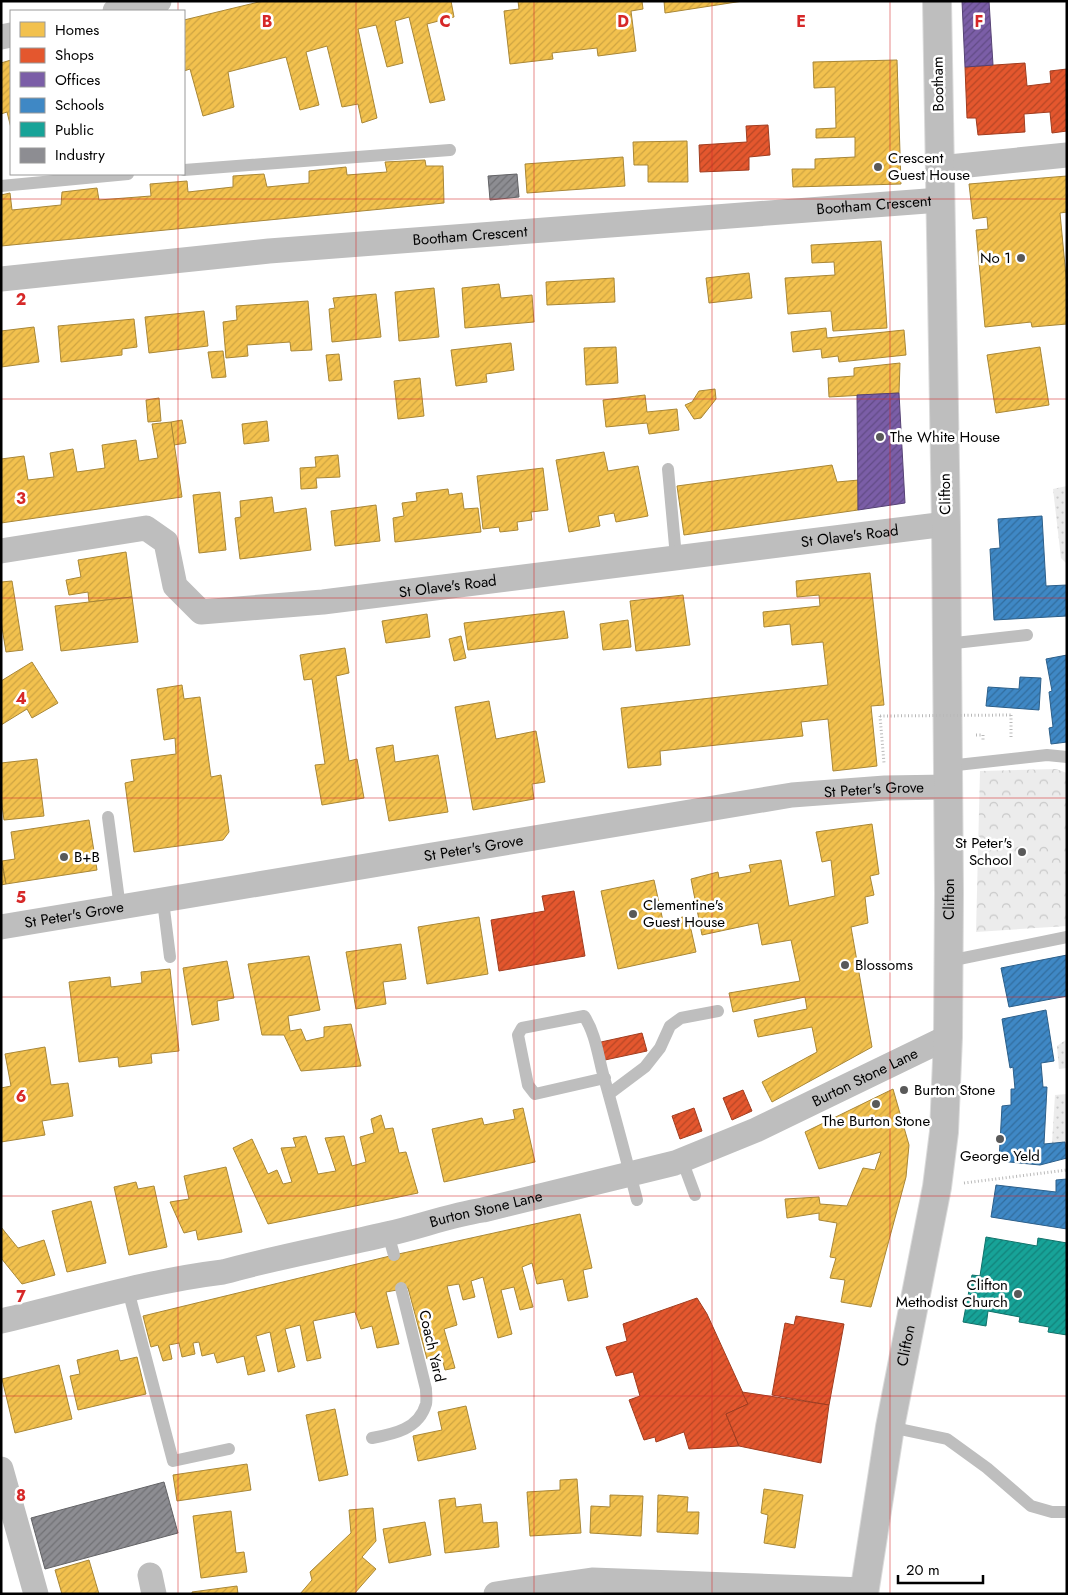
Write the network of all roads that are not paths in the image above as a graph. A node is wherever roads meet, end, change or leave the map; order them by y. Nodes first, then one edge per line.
1 (159, 1) edge
2 (937, 1) edge
3 (119, 10) edge
4 (450, 150) dead end
5 (1067, 155) edge
6 (939, 168) junction
7 (185, 170) edge
8 (117, 175) edge
9 (1, 186) edge
10 (940, 200) junction
11 (1, 278) edge
12 (668, 468) dead end
13 (946, 524) junction
14 (1, 551) edge
15 (676, 558) junction
16 (1027, 635) dead end
17 (946, 644) junction
18 (1067, 757) edge
19 (948, 776) junction
20 (108, 817) dead end
21 (163, 901) junction
22 (120, 908) junction
23 (1, 927) edge
24 (1067, 937) edge
25 (170, 957) dead end
26 (948, 961) junction
27 (718, 1011) dead end
28 (948, 1037) junction
29 (604, 1078) junction
30 (609, 1094) junction
31 (682, 1160) junction
32 (630, 1174) junction
33 (695, 1195) dead end
34 (637, 1200) dead end
35 (401, 1288) dead end
36 (128, 1290) junction
37 (1, 1321) edge
38 (890, 1427) junction
39 (372, 1438) dead end
40 (229, 1449) dead end
41 (1, 1469) edge
42 (1067, 1512) edge
43 (864, 1592) edge
44 (36, 1594) edge
45 (496, 1594) edge

1 - 3 street
2 - 6 main road, Bootham
4 - 7 lane
5 - 6 street
6 - 10 main road, Clifton
8 - 9 lane
10 - 11 street, Bootham Crescent
10 - 13 main road, Clifton
12 - 15 lane
13 - 15 street, St Olave's Road
13 - 17 main road, Clifton
14 - 15 street, St Olave's Road
16 - 17 lane
17 - 19 main road, Clifton
18 - 19 lane
19 - 21 street, St Peter's Grove
19 - 26 main road, Clifton
20 - 22 lane
21 - 22 street, St Peter's Grove
21 - 25 lane
22 - 23 street, St Peter's Grove
24 - 26 lane
26 - 28 main road, Clifton
27 - 30 lane
28 - 31 street, Burton Stone Lane
28 - 38 main road, Clifton
29 - 29 lane
29 - 30 lane
30 - 32 lane
31 - 32 street, Burton Stone Lane
31 - 33 lane
32 - 34 lane
32 - 36 street, Burton Stone Lane
35 - 39 lane, Coach Yard
36 - 37 street, Burton Stone Lane
36 - 40 lane
38 - 42 lane
38 - 43 main road, Clifton
41 - 44 street
43 - 45 street

